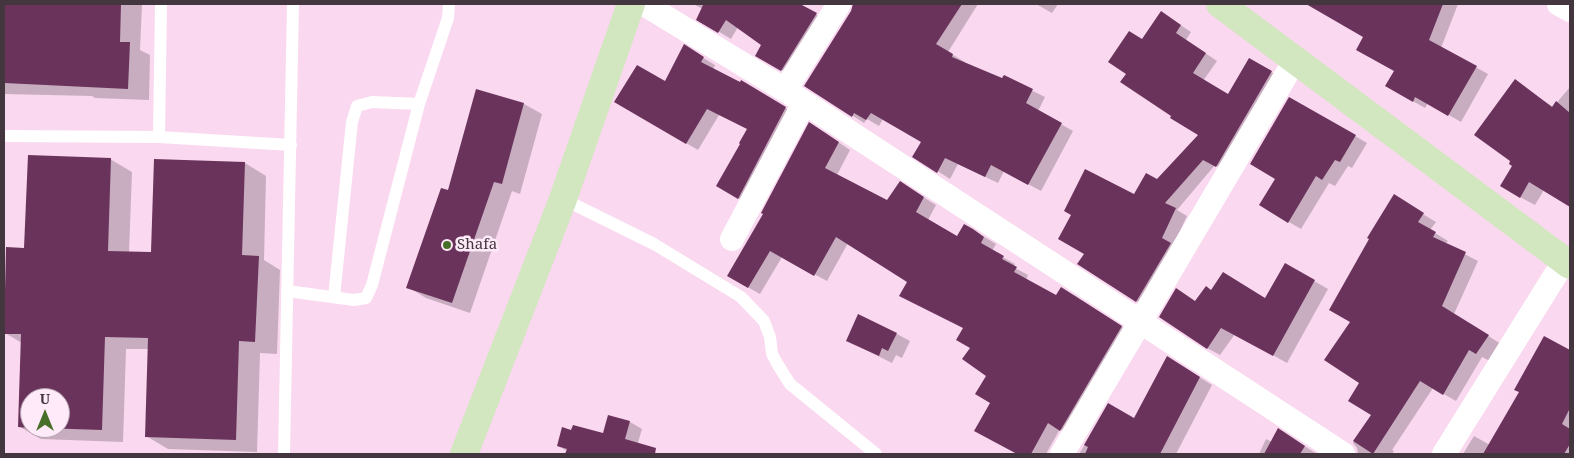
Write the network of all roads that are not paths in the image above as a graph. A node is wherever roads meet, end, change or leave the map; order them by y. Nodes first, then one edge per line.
1 (162, 4) edge
2 (293, 4) edge
3 (449, 4) edge
4 (631, 4) edge
5 (644, 4) edge
6 (839, 4) edge
7 (1220, 4) edge
8 (1559, 4) edge
9 (1570, 10) edge
10 (1295, 60) junction
11 (794, 97) junction
12 (419, 104) junction
13 (4, 136) edge
14 (159, 136) junction
15 (291, 145) junction
16 (563, 199) junction
17 (732, 239) dead end
18 (1567, 263) edge
19 (287, 291) junction
20 (334, 297) junction
21 (1140, 323) junction
22 (1313, 445) edge
23 (284, 454) edge
24 (464, 454) edge
25 (876, 454) edge
26 (1062, 454) edge
27 (1343, 454) edge
28 (1444, 454) edge

1 - 14 lane
2 - 15 lane
3 - 12 lane
4 - 16 main road
5 - 11 street
6 - 11 street
7 - 10 main road
8 - 9 street
10 - 18 main road
10 - 21 street
11 - 17 street
11 - 21 street
12 - 20 lane
12 - 20 lane
13 - 14 lane
14 - 15 lane
15 - 19 lane
16 - 24 main road
16 - 25 lane
18 - 28 street
19 - 20 lane
19 - 23 lane
21 - 22 street
21 - 26 street
22 - 27 street

